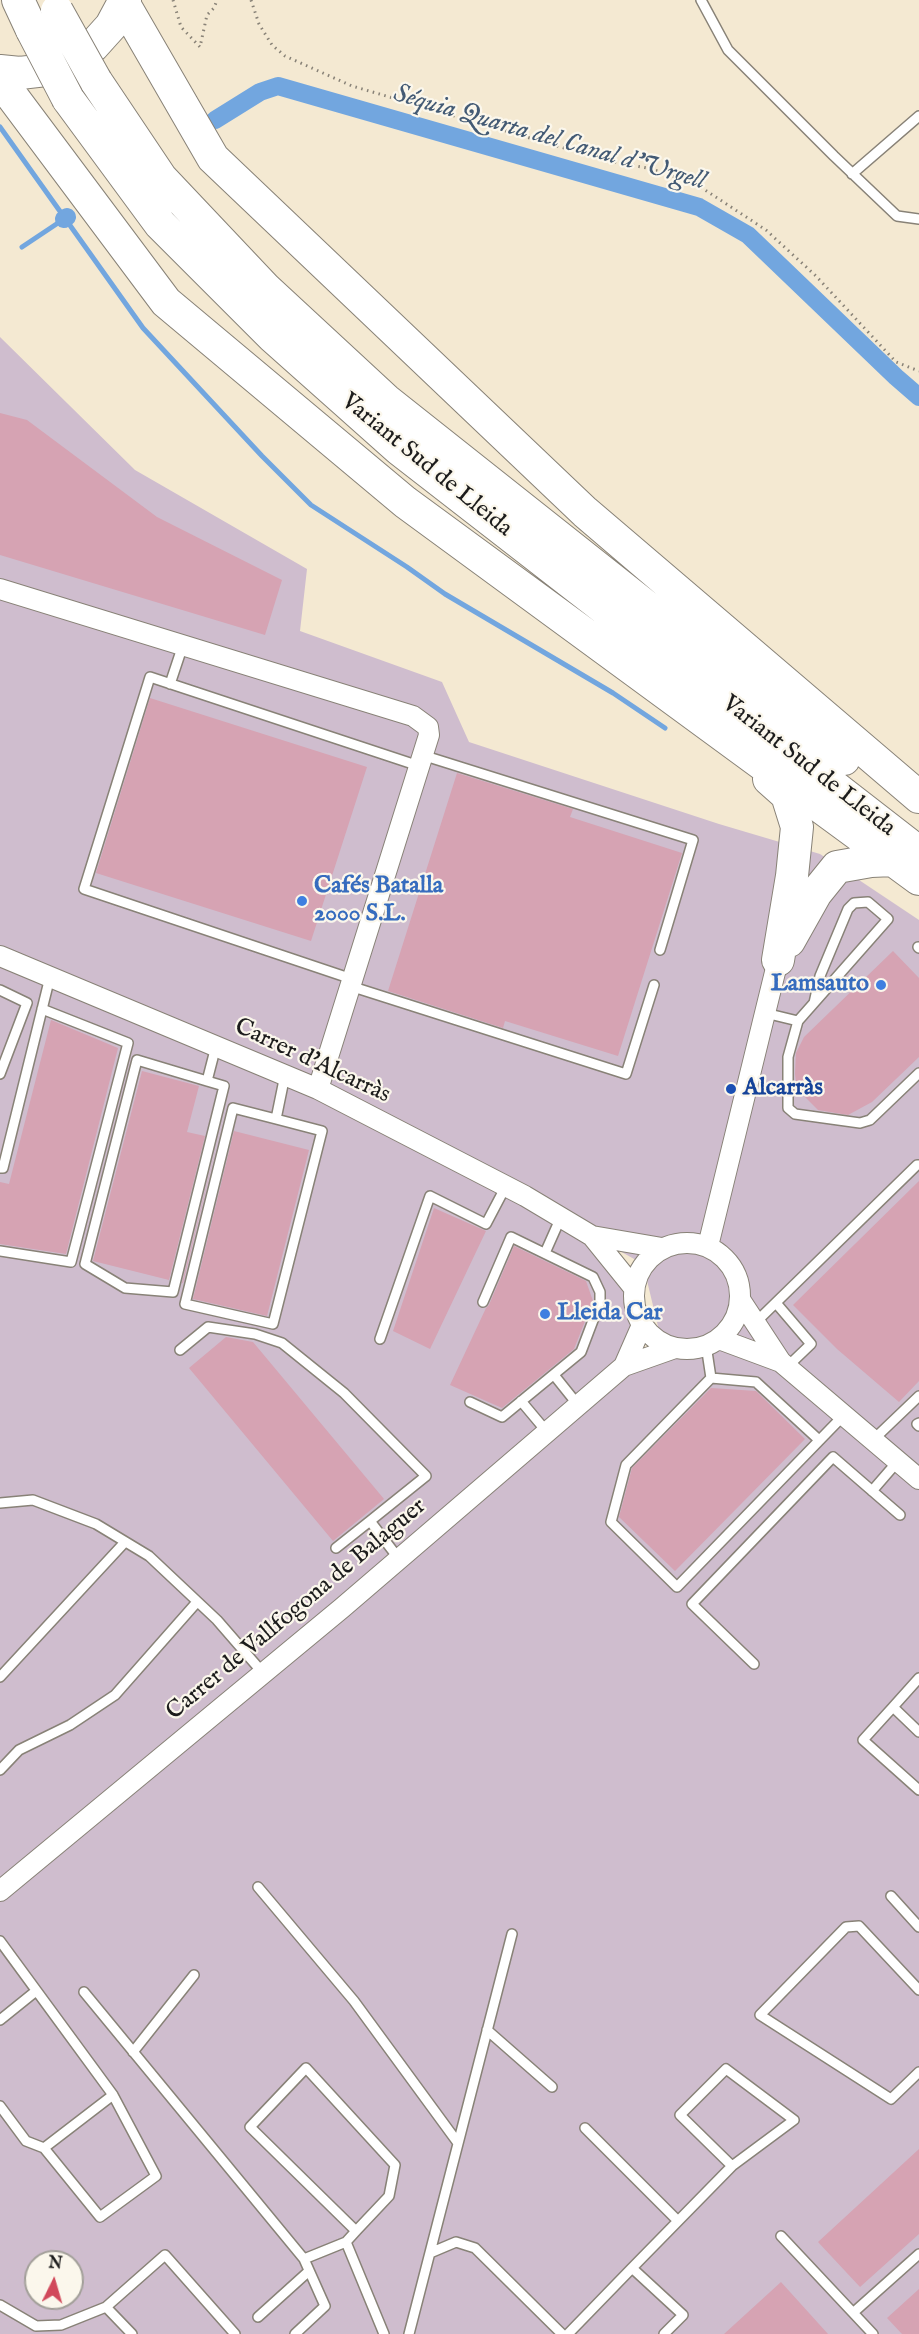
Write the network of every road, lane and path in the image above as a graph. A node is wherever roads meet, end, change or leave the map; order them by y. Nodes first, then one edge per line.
1 (18, 0) edge
2 (173, 0) edge
3 (217, 0) edge
4 (251, 0) edge
5 (701, 0) edge
6 (124, 2) edge
7 (55, 5) edge
8 (0, 71) edge
9 (0, 80) edge
10 (919, 116) edge
11 (852, 174) junction
12 (919, 219) edge
13 (919, 371) edge
14 (0, 589) edge
15 (183, 645) junction
16 (170, 684) junction
17 (718, 731) junction
18 (420, 761) junction
19 (919, 797) edge
20 (919, 815) edge
21 (907, 857) edge
22 (919, 879) edge
23 (660, 950) dead end
24 (0, 956) edge
25 (778, 960) junction
26 (50, 977) junction
27 (351, 982) junction
28 (654, 985) dead end
29 (0, 990) edge
30 (814, 1003) junction
31 (42, 1009) junction
32 (765, 1013) junction
33 (798, 1021) junction
34 (216, 1046) junction
35 (919, 1073) edge
36 (0, 1074) edge
37 (285, 1075) junction
38 (207, 1081) junction
39 (318, 1089) junction
40 (276, 1119) junction
41 (919, 1165) edge
42 (0, 1168) edge
43 (506, 1186) junction
44 (561, 1217) junction
45 (592, 1236) junction
46 (708, 1246) junction
47 (662, 1248) junction
48 (0, 1251) edge
49 (545, 1253) junction
50 (634, 1288) junction
51 (741, 1301) junction
52 (483, 1302) dead end
53 (776, 1304) junction
54 (755, 1323) junction
55 (642, 1324) junction
56 (380, 1339) dead end
57 (712, 1342) junction
58 (675, 1348) junction
59 (180, 1350) dead end
60 (784, 1364) junction
61 (624, 1366) junction
62 (554, 1375) junction
63 (711, 1378) junction
64 (919, 1396) edge
65 (521, 1401) junction
66 (470, 1402) dead end
67 (578, 1405) junction
68 (844, 1415) junction
69 (547, 1432) junction
70 (819, 1440) junction
71 (873, 1440) junction
72 (898, 1461) junction
73 (919, 1479) edge
74 (872, 1491) junction
75 (0, 1503) edge
76 (900, 1515) dead end
77 (370, 1521) junction
78 (125, 1542) junction
79 (336, 1548) dead end
80 (399, 1559) junction
81 (197, 1602) junction
82 (754, 1664) dead end
83 (263, 1673) junction
84 (0, 1677) edge
85 (919, 1678) edge
86 (893, 1707) junction
87 (919, 1732) edge
88 (0, 1770) edge
89 (919, 1790) edge
90 (258, 1887) dead end
91 (0, 1891) edge
92 (891, 1896) dead end
93 (919, 1927) edge
94 (512, 1934) dead end
95 (0, 1941) edge
96 (194, 1975) dead end
97 (36, 1990) junction
98 (919, 1990) edge
99 (84, 1992) dead end
100 (0, 2020) edge
101 (487, 2030) junction
102 (133, 2052) junction
103 (919, 2072) edge
104 (552, 2087) dead end
105 (113, 2095) junction
106 (0, 2106) edge
107 (585, 2128) dead end
108 (458, 2143) junction
109 (45, 2148) junction
110 (732, 2166) junction
111 (678, 2221) junction
112 (356, 2231) junction
113 (781, 2236) dead end
114 (346, 2242) junction
115 (430, 2253) junction
116 (919, 2254) edge
117 (304, 2259) junction
118 (632, 2268) junction
119 (309, 2271) junction
120 (0, 2305) edge
121 (106, 2307) junction
122 (854, 2312) junction
123 (258, 2317) dead end
124 (132, 2334) edge
125 (235, 2334) edge
126 (295, 2334) edge
127 (384, 2334) edge
128 (409, 2334) edge
129 (562, 2334) edge
130 (568, 2334) edge
131 (664, 2334) edge
132 (873, 2334) edge

1 - 21 highway, Variant Sud de Lleida, bridge
2 - 3 path
4 - 13 path
5 - 11 lane
6 - 8 highway
6 - 19 highway
7 - 20 highway, Variant Sud de Lleida, bridge
9 - 17 highway
10 - 11 lane
11 - 12 lane
14 - 15 street
15 - 16 lane
15 - 18 street
16 - 18 lane
16 - 27 lane
17 - 21 highway
17 - 25 highway
18 - 23 lane
18 - 27 street
21 - 22 highway
21 - 25 highway
24 - 26 street, Carrer d'Alcarràs
25 - 32 street
26 - 31 lane
26 - 34 street, Carrer d'Alcarràs
27 - 28 lane
27 - 39 street
29 - 36 lane
30 - 30 lane
30 - 33 lane
31 - 42 lane
31 - 48 lane
32 - 33 lane
32 - 46 street
33 - 35 lane
34 - 37 street, Carrer d'Alcarràs
34 - 38 lane
37 - 39 street, Carrer d'Alcarràs
37 - 40 lane
38 - 38 lane
39 - 43 street, Carrer d'Alcarràs
40 - 40 lane
41 - 53 lane
43 - 44 street, Carrer d'Alcarràs
43 - 56 lane
44 - 45 street, Carrer d'Alcarràs
44 - 49 lane
45 - 47 street, Carrer d'Alcarràs
45 - 50 street, Carrer d'Alcarràs
46 - 47 street
46 - 51 street
47 - 50 street
49 - 52 lane
49 - 62 lane
50 - 55 street
51 - 54 street
51 - 57 street
53 - 54 lane
53 - 60 lane
54 - 60 street
55 - 58 street
55 - 61 street
57 - 58 street
57 - 60 street
57 - 63 lane
58 - 61 street
59 - 77 lane
60 - 68 street
61 - 67 street, Carrer de Vallfogona de Balaguer
62 - 65 lane
62 - 67 lane
63 - 70 lane
63 - 70 lane
64 - 71 lane
65 - 66 lane
65 - 69 lane
67 - 69 street, Carrer de Vallfogona de Balaguer
68 - 70 lane
68 - 71 street
69 - 80 street, Carrer de Vallfogona de Balaguer
71 - 72 street
72 - 73 street
72 - 74 lane
74 - 76 lane
74 - 82 lane
75 - 78 lane
77 - 79 lane
77 - 80 lane
78 - 81 lane
78 - 84 lane
80 - 83 street, Carrer de Vallfogona de Balaguer
81 - 83 lane
81 - 88 lane
83 - 91 street, Carrer de Vallfogona de Balaguer
85 - 86 lane
86 - 87 lane
86 - 89 lane
90 - 108 lane
92 - 93 lane
94 - 101 lane
95 - 97 lane
96 - 102 lane
97 - 100 lane
97 - 105 lane
98 - 103 lane
99 - 102 lane
101 - 104 lane
101 - 108 lane
102 - 117 lane
105 - 109 lane
105 - 109 lane
106 - 109 lane
107 - 111 lane
108 - 115 lane
110 - 110 lane
110 - 111 lane
111 - 118 lane
112 - 112 lane
112 - 114 lane
113 - 122 lane
114 - 117 lane
114 - 127 lane
115 - 128 lane
115 - 129 lane
116 - 122 lane
117 - 119 lane
118 - 130 lane
118 - 131 lane
119 - 123 lane
119 - 126 lane
120 - 121 lane
121 - 124 lane
121 - 125 lane
122 - 132 lane

